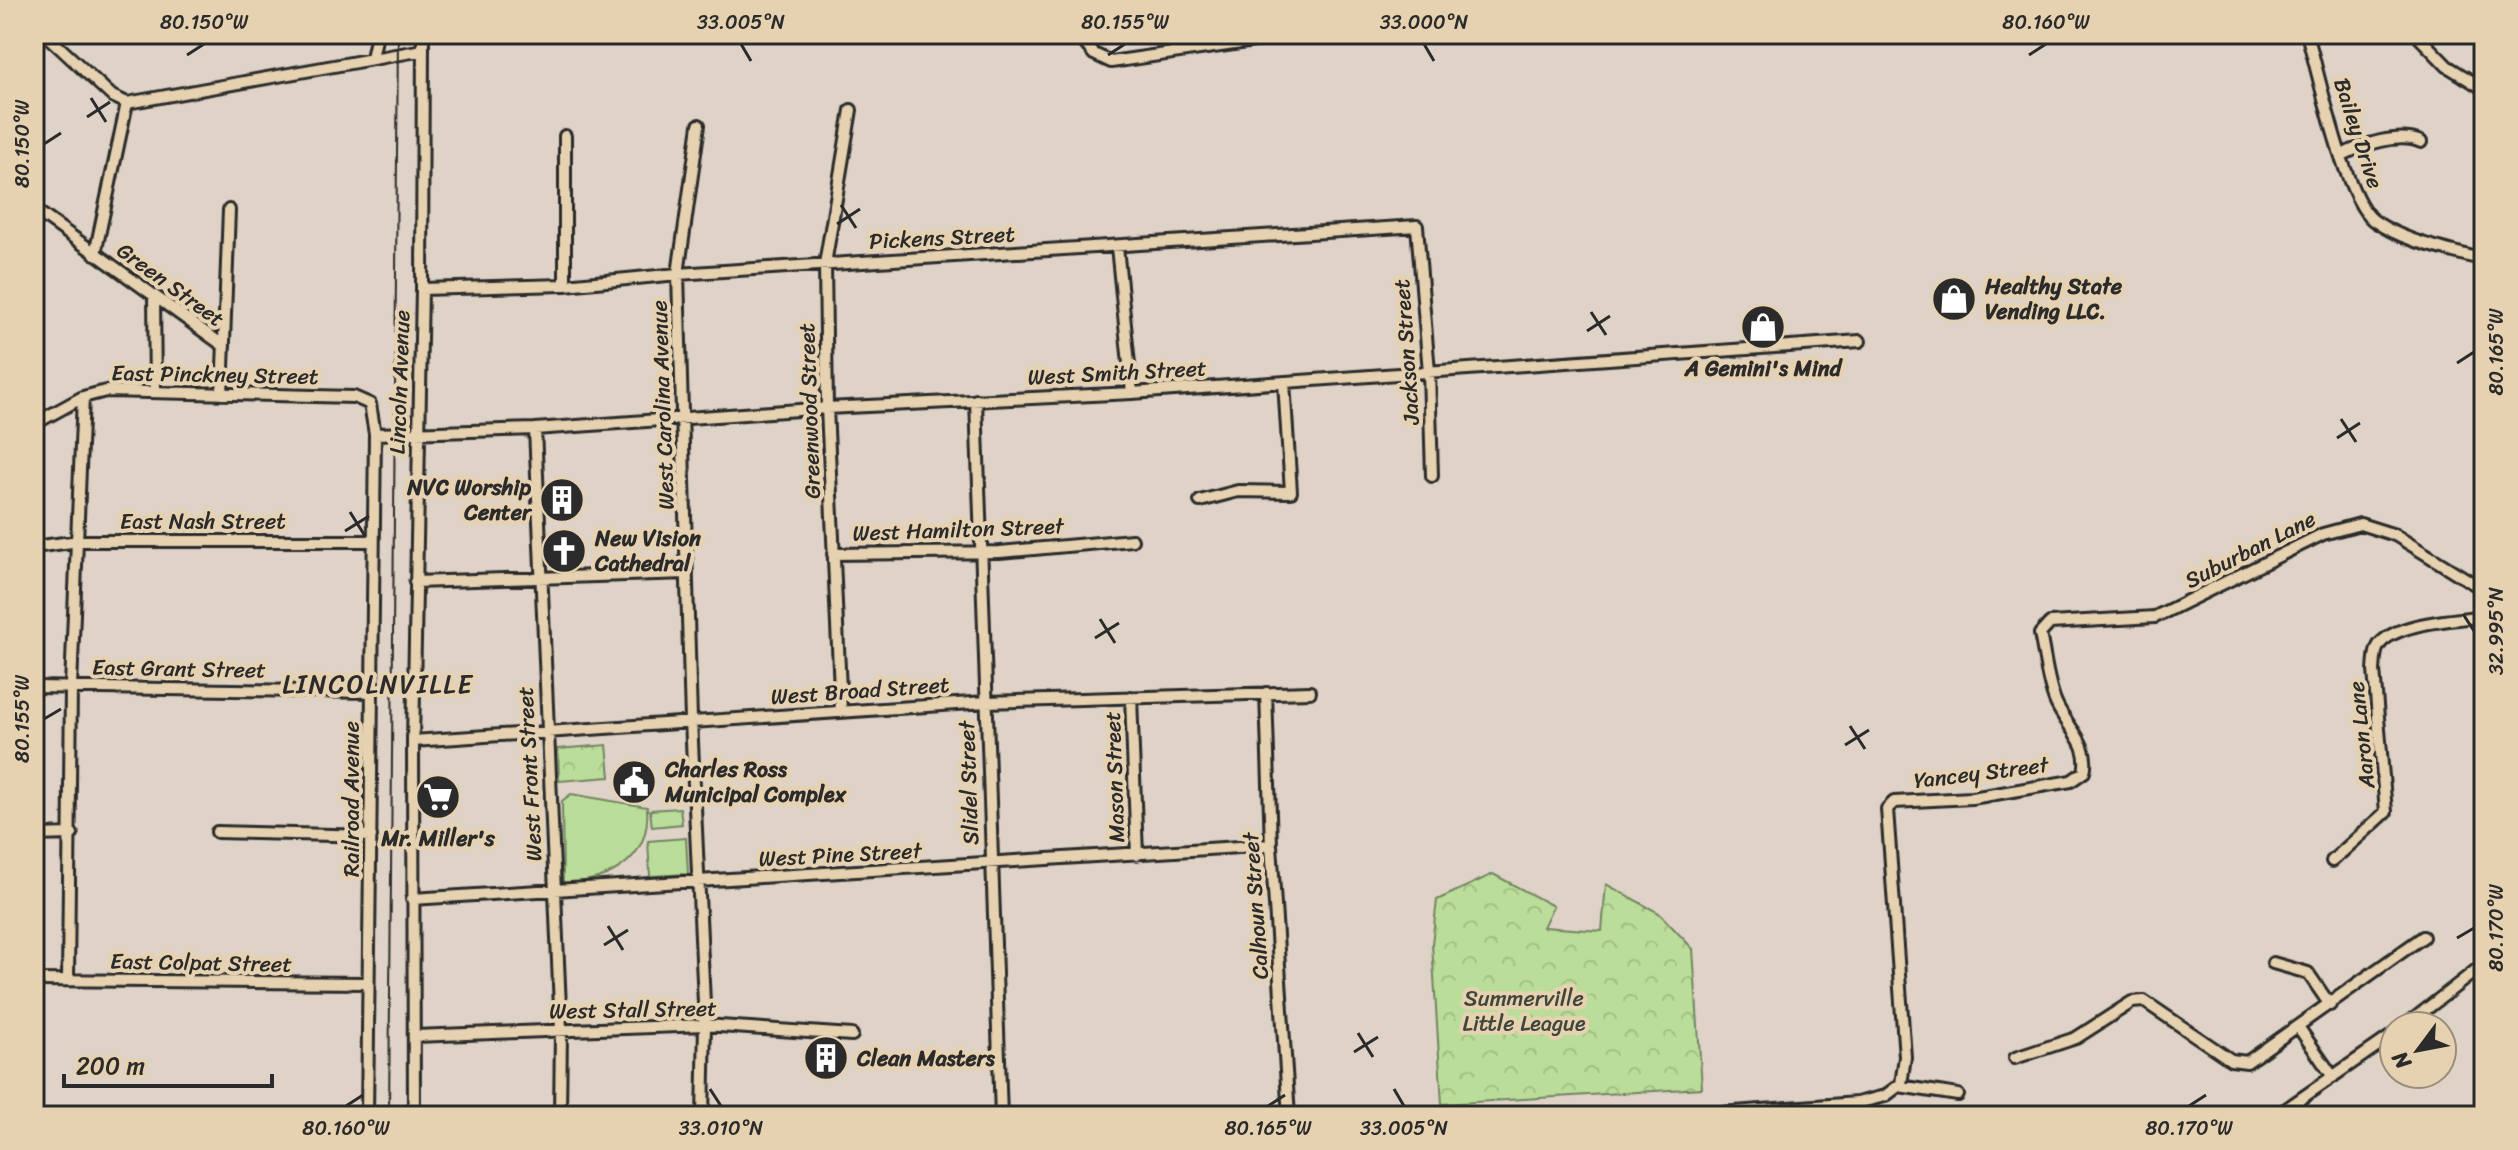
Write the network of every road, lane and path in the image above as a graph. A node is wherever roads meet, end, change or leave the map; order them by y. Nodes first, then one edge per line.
1 (45, 34) edge
2 (377, 34) edge
3 (423, 34) edge
4 (1077, 34) edge
5 (1302, 34) edge
6 (2307, 34) edge
7 (2416, 34) edge
8 (1274, 36) edge
9 (423, 50) junction
10 (372, 58) junction
11 (2484, 89) edge
12 (127, 103) junction
13 (851, 110) dead end
14 (699, 125) dead end
15 (565, 136) dead end
16 (2421, 142) dead end
17 (2342, 155) junction
18 (34, 209) edge
19 (229, 210) dead end
20 (1417, 226) joint
21 (1117, 247) junction
22 (95, 254) junction
23 (2484, 260) edge
24 (825, 264) junction
25 (678, 274) junction
26 (565, 285) junction
27 (422, 289) junction
28 (154, 296) junction
29 (1860, 341) dead end
30 (224, 346) junction
31 (1429, 372) junction
32 (1284, 382) junction
33 (155, 392) junction
34 (1132, 393) junction
35 (222, 394) junction
36 (83, 397) junction
37 (976, 400) junction
38 (827, 408) junction
39 (681, 421) junction
40 (34, 424) edge
41 (535, 429) junction
42 (375, 434) junction
43 (417, 435) junction
44 (1432, 476) dead end
45 (1200, 501) dead end
46 (1132, 540) dead end
47 (79, 541) junction
48 (373, 541) junction
49 (34, 547) edge
50 (981, 552) junction
51 (833, 554) junction
52 (687, 573) junction
53 (541, 576) junction
54 (415, 582) junction
55 (2484, 590) edge
56 (2484, 616) edge
57 (2066, 620) joint
58 (71, 686) junction
59 (34, 687) edge
60 (372, 692) junction
61 (1310, 692) dead end
62 (1266, 693) junction
63 (1131, 697) junction
64 (986, 702) junction
65 (841, 712) junction
66 (691, 720) junction
67 (546, 731) junction
68 (413, 741) junction
69 (217, 832) dead end
70 (72, 834) junction
71 (34, 835) edge
72 (371, 836) junction
73 (1271, 845) junction
74 (1137, 855) junction
75 (2332, 861) dead end
76 (990, 865) junction
77 (699, 882) junction
78 (555, 889) junction
79 (412, 899) junction
80 (2423, 937) dead end
81 (2273, 963) dead end
82 (2484, 964) edge
83 (34, 980) edge
84 (68, 980) junction
85 (368, 983) junction
86 (2330, 1005) junction
87 (2425, 1010) edge
88 (705, 1025) junction
89 (2299, 1028) junction
90 (561, 1031) junction
91 (852, 1035) dead end
92 (415, 1036) junction
93 (2378, 1045) edge
94 (2015, 1058) dead end
95 (2333, 1077) junction
96 (1899, 1086) junction
97 (1958, 1095) dead end
98 (1857, 1103) junction
99 (367, 1116) edge
100 (414, 1116) edge
101 (560, 1116) edge
102 (703, 1116) edge
103 (1001, 1116) edge
104 (1289, 1116) edge
105 (1678, 1116) edge
106 (1857, 1116) edge
107 (2276, 1116) edge

1 - 12 street
2 - 10 street
3 - 9 street, Lincoln Avenue
4 - 8 street
5 - 8 street
6 - 17 street, Bailey Drive
7 - 11 street
9 - 10 street
9 - 27 street, Lincoln Avenue
10 - 12 street
12 - 22 street
13 - 24 street, Greenwood Street
14 - 25 street, West Carolina Avenue
15 - 26 street
16 - 17 street
17 - 23 street, Bailey Drive
18 - 22 street, Green Street
19 - 30 street
20 - 21 street, Pickens Street
20 - 31 street, Jackson Street
21 - 24 street, Pickens Street
21 - 34 street
22 - 28 street, Green Street
24 - 25 street, Pickens Street
24 - 38 street, Greenwood Street
25 - 26 street, Pickens Street
25 - 39 street, West Carolina Avenue
26 - 27 street, Pickens Street
27 - 43 street, Lincoln Avenue
28 - 30 street, Green Street
28 - 33 street
29 - 31 street, West Smith Street
30 - 35 street
31 - 32 street, West Smith Street
31 - 44 street, Jackson Street
32 - 34 street, West Smith Street
32 - 45 street
33 - 35 street, East Pinckney Street
33 - 36 street, East Pinckney Street
34 - 37 street, West Smith Street
35 - 42 street, East Pinckney Street
36 - 40 street, East Pinckney Street
36 - 47 street
37 - 38 street, West Smith Street
37 - 50 street, Slidel Street
38 - 39 street, West Smith Street
38 - 51 street, Greenwood Street
39 - 41 street, West Smith Street
39 - 52 street, West Carolina Avenue
41 - 43 street, West Smith Street
41 - 53 street, West Front Street
42 - 43 street, West Smith Street
42 - 48 street, Railroad Avenue
43 - 54 street, Lincoln Avenue
46 - 50 street, West Hamilton Street
47 - 48 street, East Nash Street
47 - 49 street, East Nash Street
47 - 58 street
48 - 60 street, Railroad Avenue
50 - 51 street, West Hamilton Street
50 - 64 street, Slidel Street
51 - 65 street, Greenwood Street
52 - 53 street
52 - 66 street, West Carolina Avenue
53 - 54 street
53 - 67 street, West Front Street
54 - 68 street, Lincoln Avenue
55 - 57 street, Suburban Lane
56 - 75 street, Aaron Lane
57 - 96 street, Yancey Street
58 - 59 street, East Grant Street
58 - 60 street, East Grant Street
58 - 70 street
60 - 72 street, Railroad Avenue
61 - 62 street, West Broad Street
62 - 63 street, West Broad Street
62 - 73 street, Calhoun Street
63 - 64 street, West Broad Street
63 - 74 street, Mason Street
64 - 65 street, West Broad Street
64 - 76 street, Slidel Street
65 - 66 street, West Broad Street
66 - 67 street, West Broad Street
66 - 77 street, West Carolina Avenue
67 - 68 street, West Broad Street
67 - 78 street, West Front Street
68 - 79 street, Lincoln Avenue
69 - 72 street
70 - 71 street
70 - 84 street
72 - 85 street, Railroad Avenue
73 - 74 street, West Pine Street
73 - 104 street, Calhoun Street
74 - 76 street, West Pine Street
76 - 77 street, West Pine Street
76 - 103 street, Slidel Street
77 - 78 street, West Pine Street
77 - 88 street, West Carolina Avenue
78 - 79 street, West Pine Street
78 - 90 street, West Front Street
79 - 92 street, Lincoln Avenue
80 - 86 street
81 - 86 street
82 - 87 street
83 - 84 street, East Colpat Street
84 - 85 street, East Colpat Street
85 - 99 street, Railroad Avenue
86 - 89 street
88 - 90 street, West Stall Street
88 - 91 street, West Stall Street
88 - 102 street, West Carolina Avenue
89 - 94 street
89 - 95 street
90 - 92 street, West Stall Street
90 - 101 street, West Front Street
92 - 100 street, Lincoln Avenue
93 - 95 street
95 - 107 street
96 - 97 street
96 - 98 street
98 - 105 street
98 - 106 street

